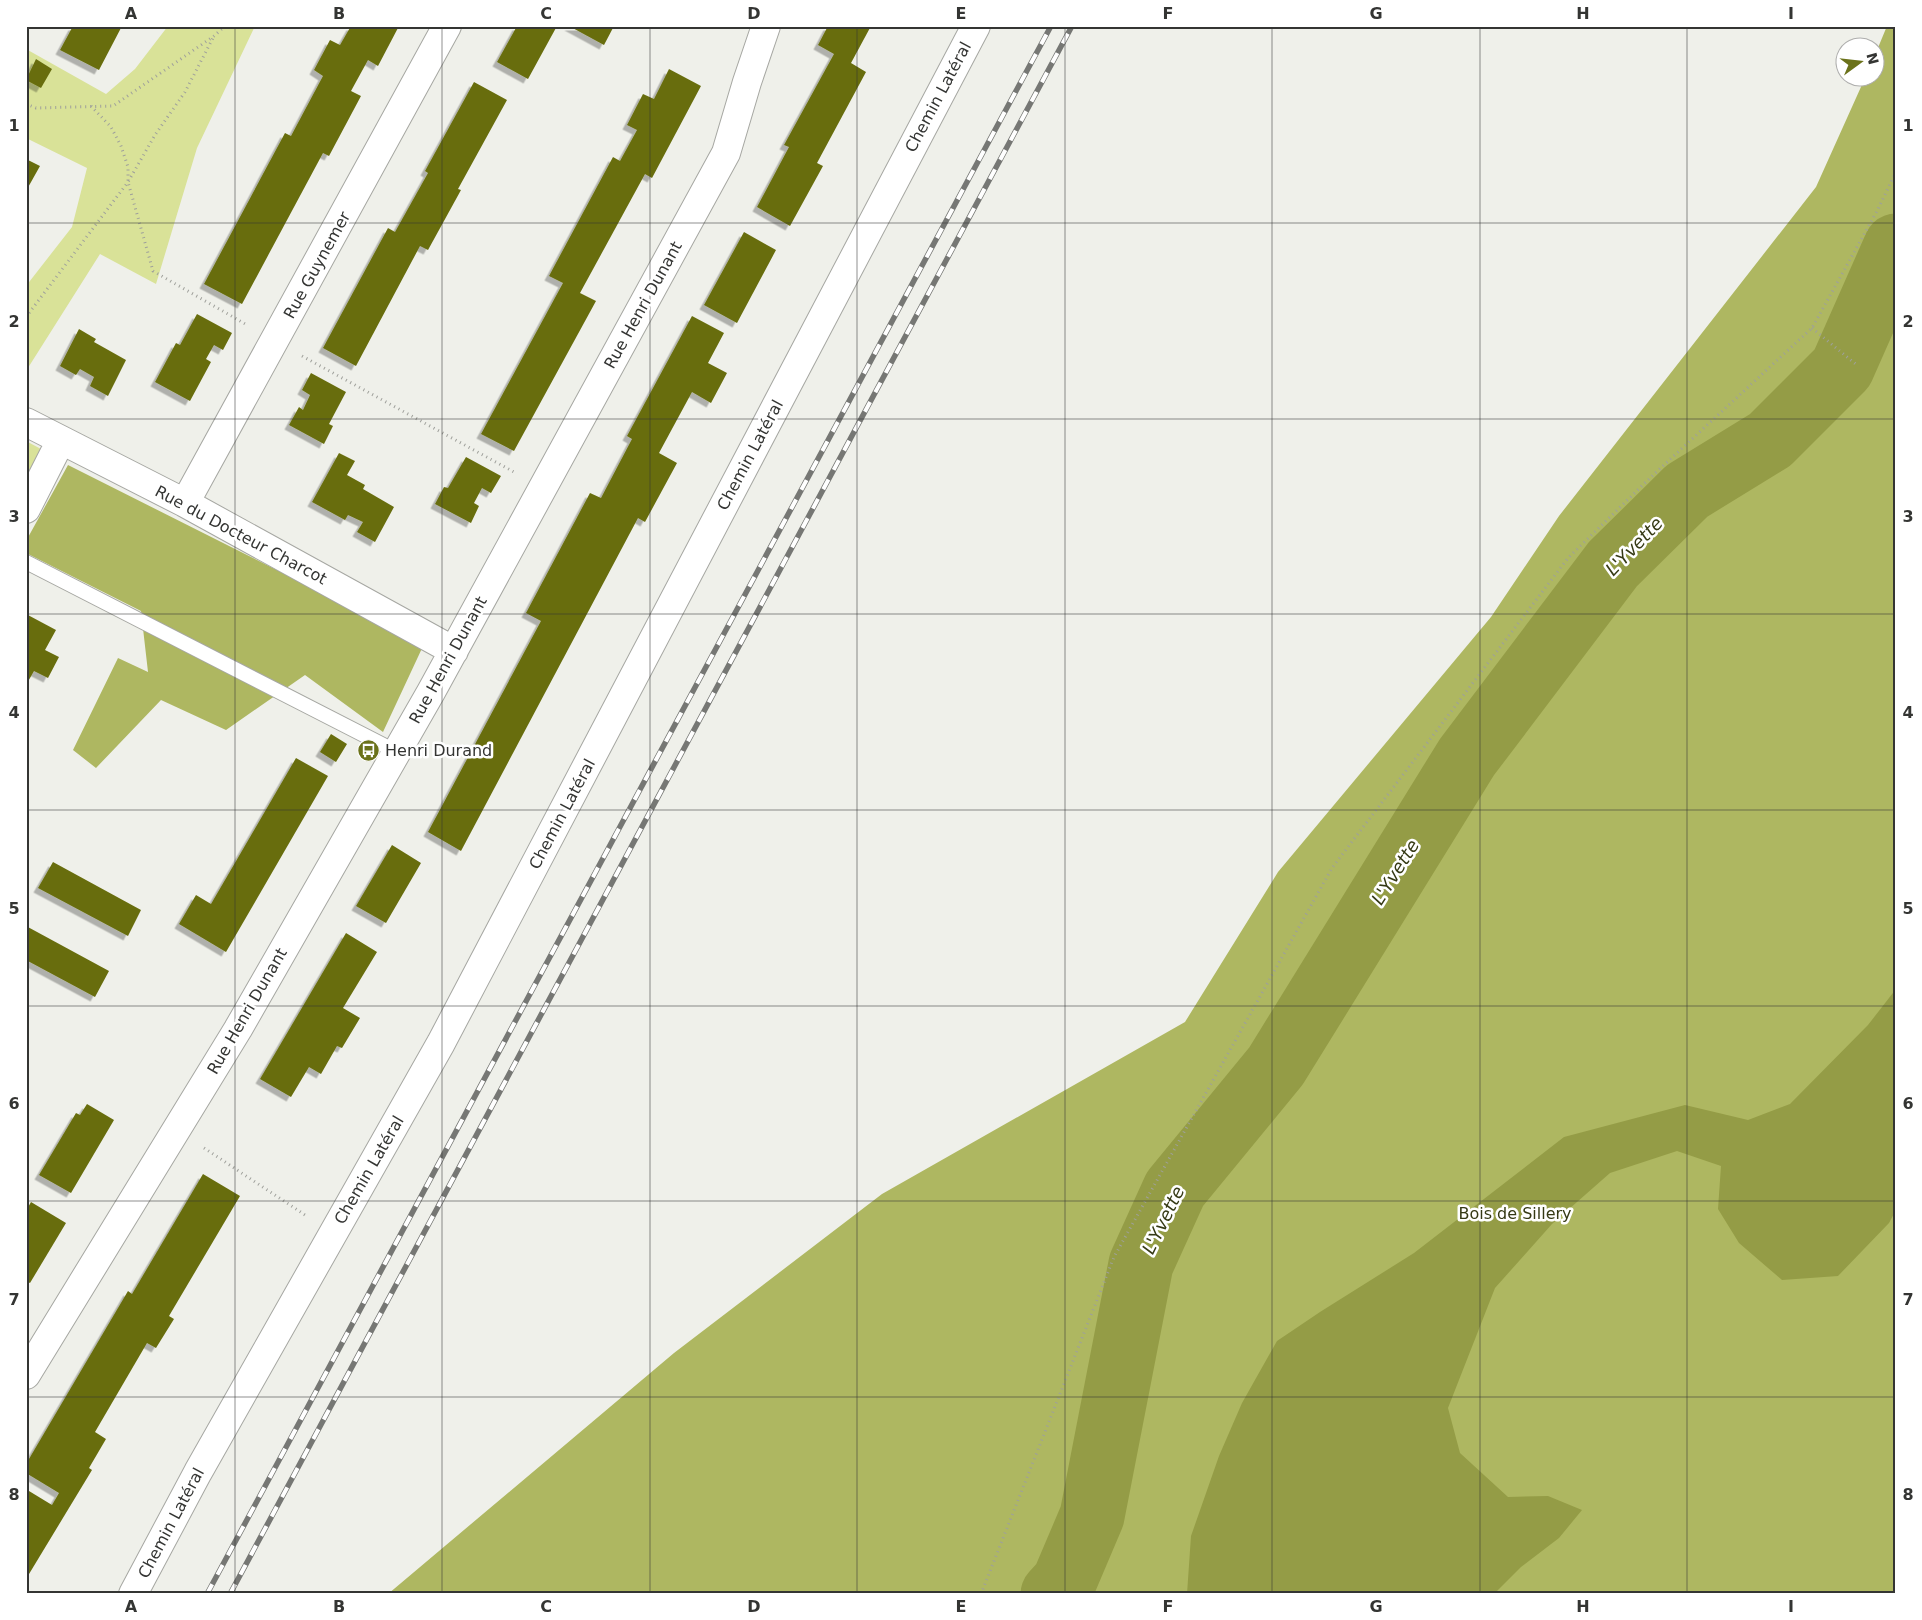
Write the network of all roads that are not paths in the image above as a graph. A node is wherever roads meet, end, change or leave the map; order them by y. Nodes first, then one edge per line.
1 (447, 26) edge
2 (766, 26) edge
3 (976, 26) edge
4 (26, 422) edge
5 (61, 440) junction
6 (185, 503) junction
7 (26, 509) edge
8 (26, 562) edge
9 (454, 651) junction
10 (397, 752) junction
11 (26, 1375) edge
12 (133, 1594) edge

1 - 6 street, Rue Guynemer
2 - 9 street, Rue Henri Dunant
3 - 12 street, Chemin Latéral
4 - 5 street, Rue du Docteur Charcot
5 - 6 street, Rue du Docteur Charcot
5 - 7 street
6 - 9 street, Rue du Docteur Charcot
8 - 10 lane
9 - 10 street, Rue Henri Dunant
10 - 11 street, Rue Henri Dunant

